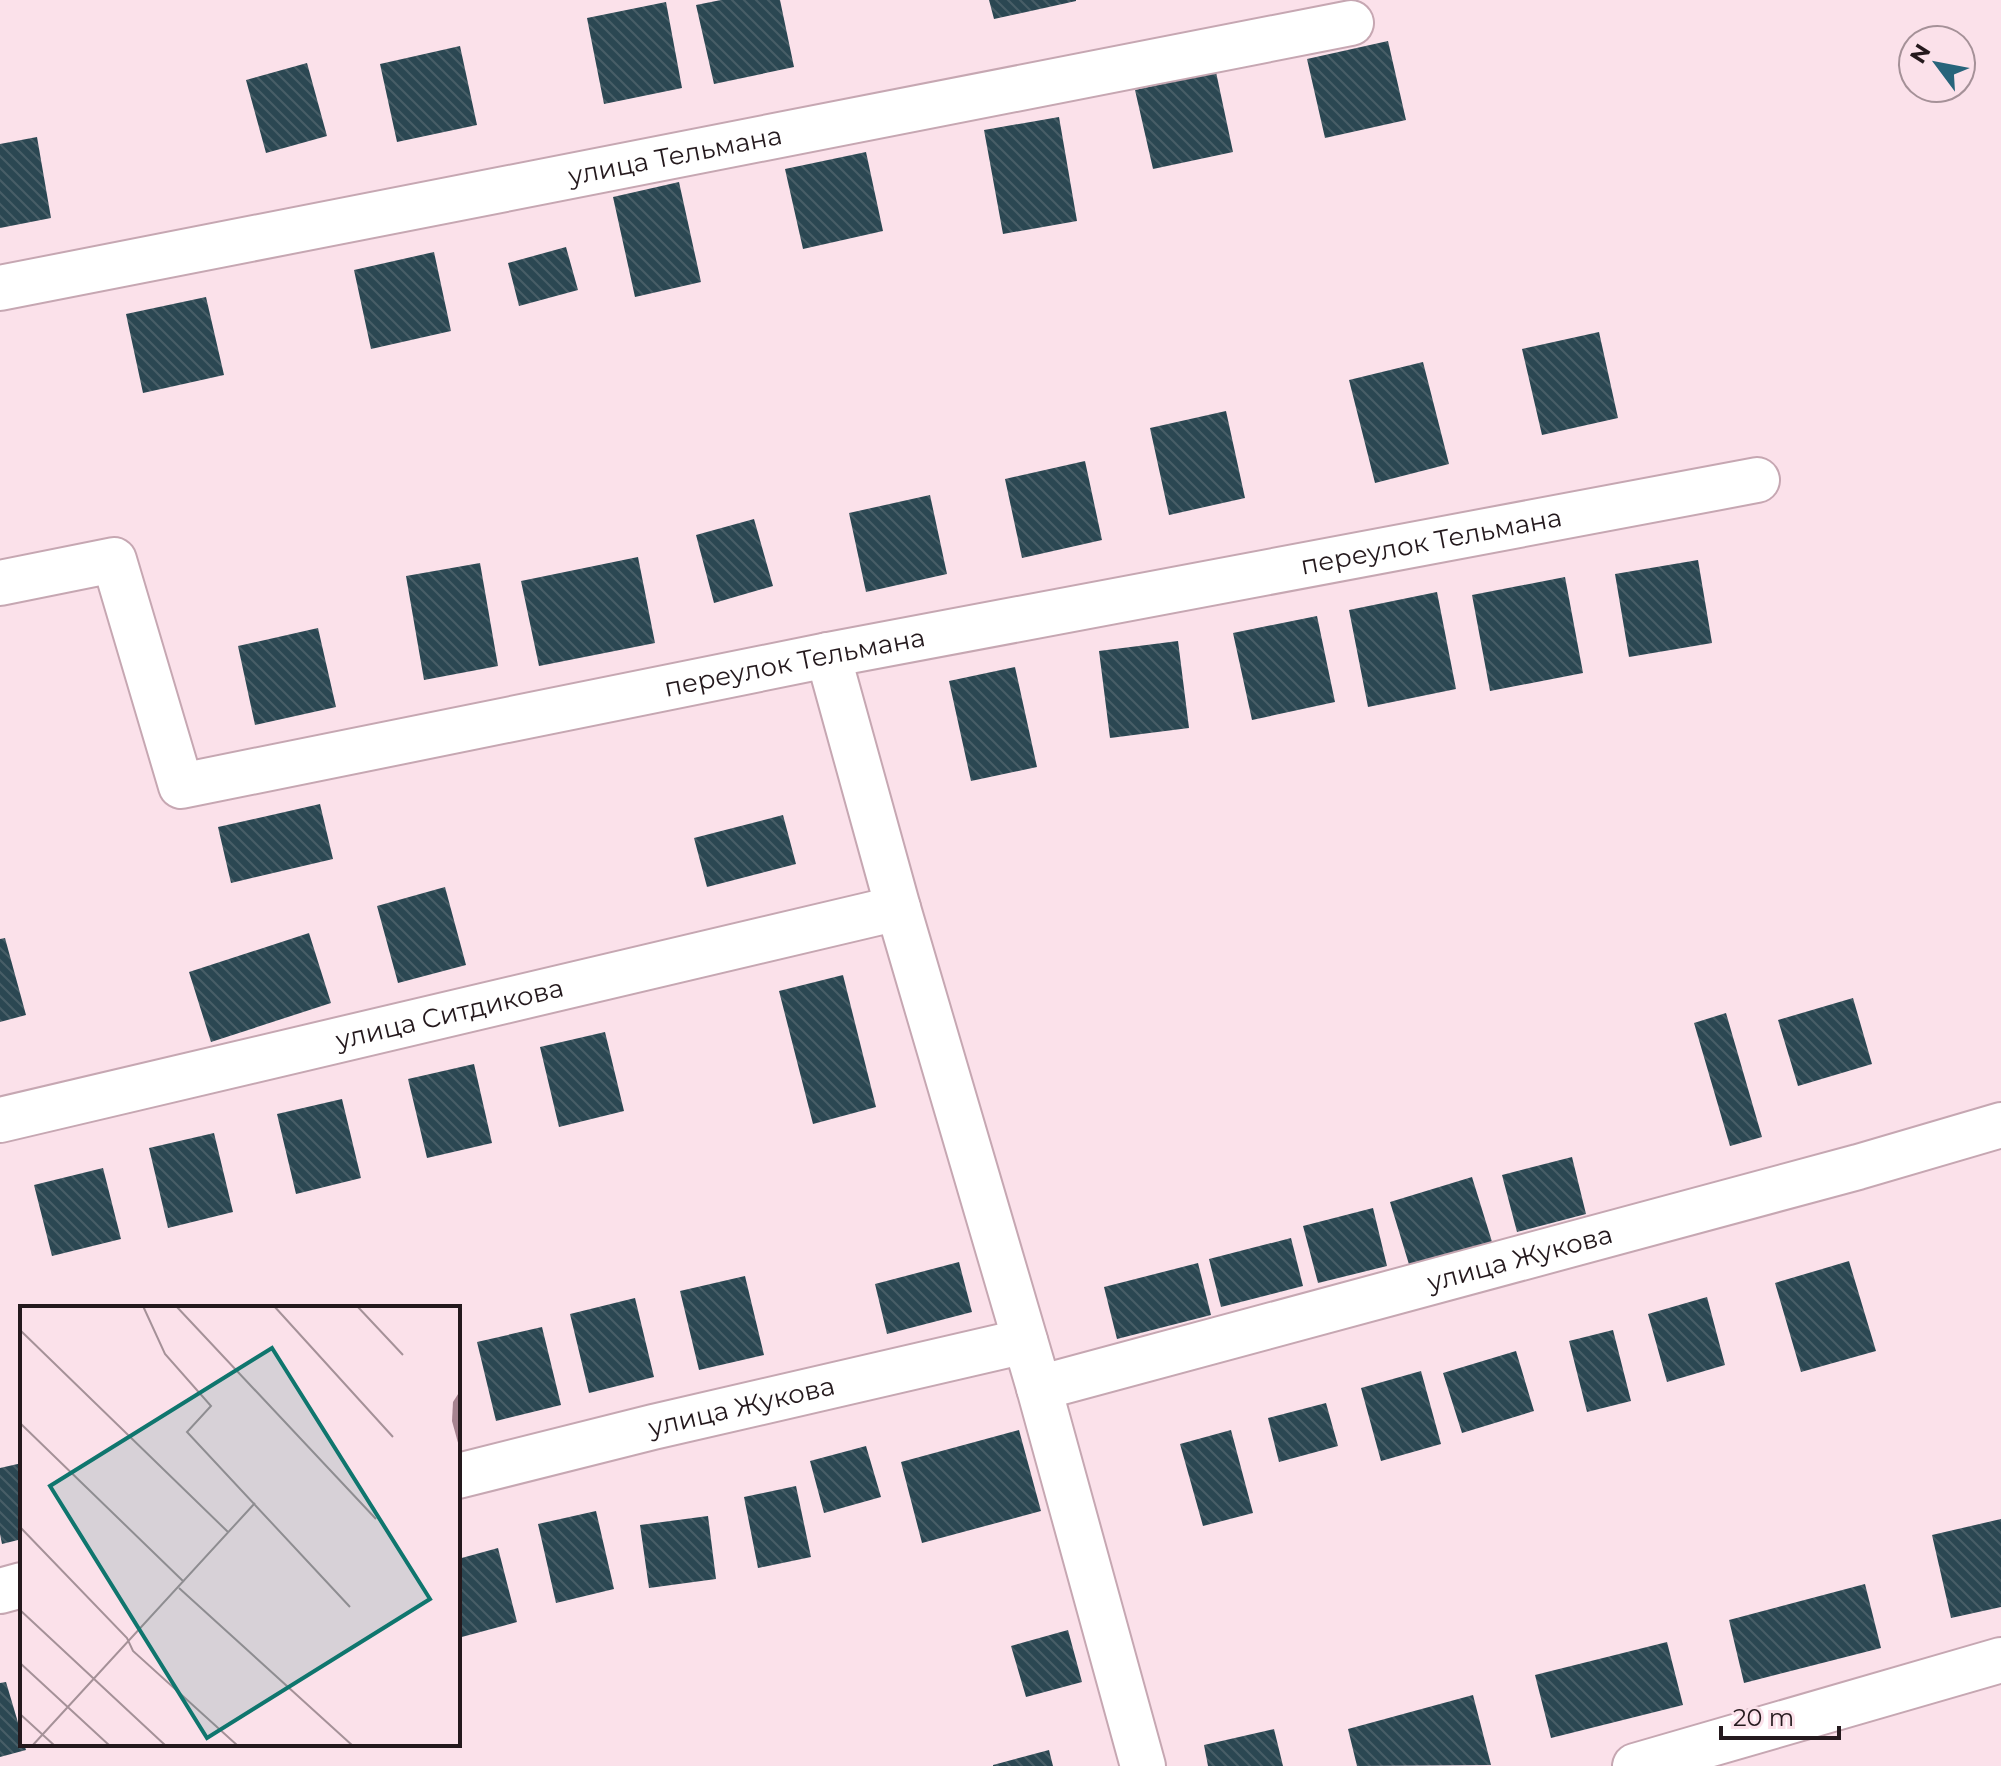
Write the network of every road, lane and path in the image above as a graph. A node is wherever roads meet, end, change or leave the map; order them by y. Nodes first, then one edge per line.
1 (1351, 23) dead end
2 (0, 288) edge
3 (1757, 480) dead end
4 (0, 583) edge
5 (828, 655) junction
6 (898, 908) junction
7 (0, 1120) edge
8 (2001, 1125) edge
9 (1025, 1341) junction
10 (1039, 1388) junction
11 (460, 1475) edge
12 (20, 1586) edge
13 (0, 1591) edge
14 (2001, 1660) edge
15 (1143, 1766) edge
16 (1635, 1766) edge

1 - 2 street, улица Тельмана
3 - 5 street, переулок Тельмана
4 - 5 street, переулок Тельмана
5 - 6 street
6 - 7 street, улица Ситдикова
6 - 9 street
8 - 10 street, улица Жукова
9 - 10 street
9 - 11 street, улица Жукова
10 - 15 street
12 - 13 street
14 - 16 street

